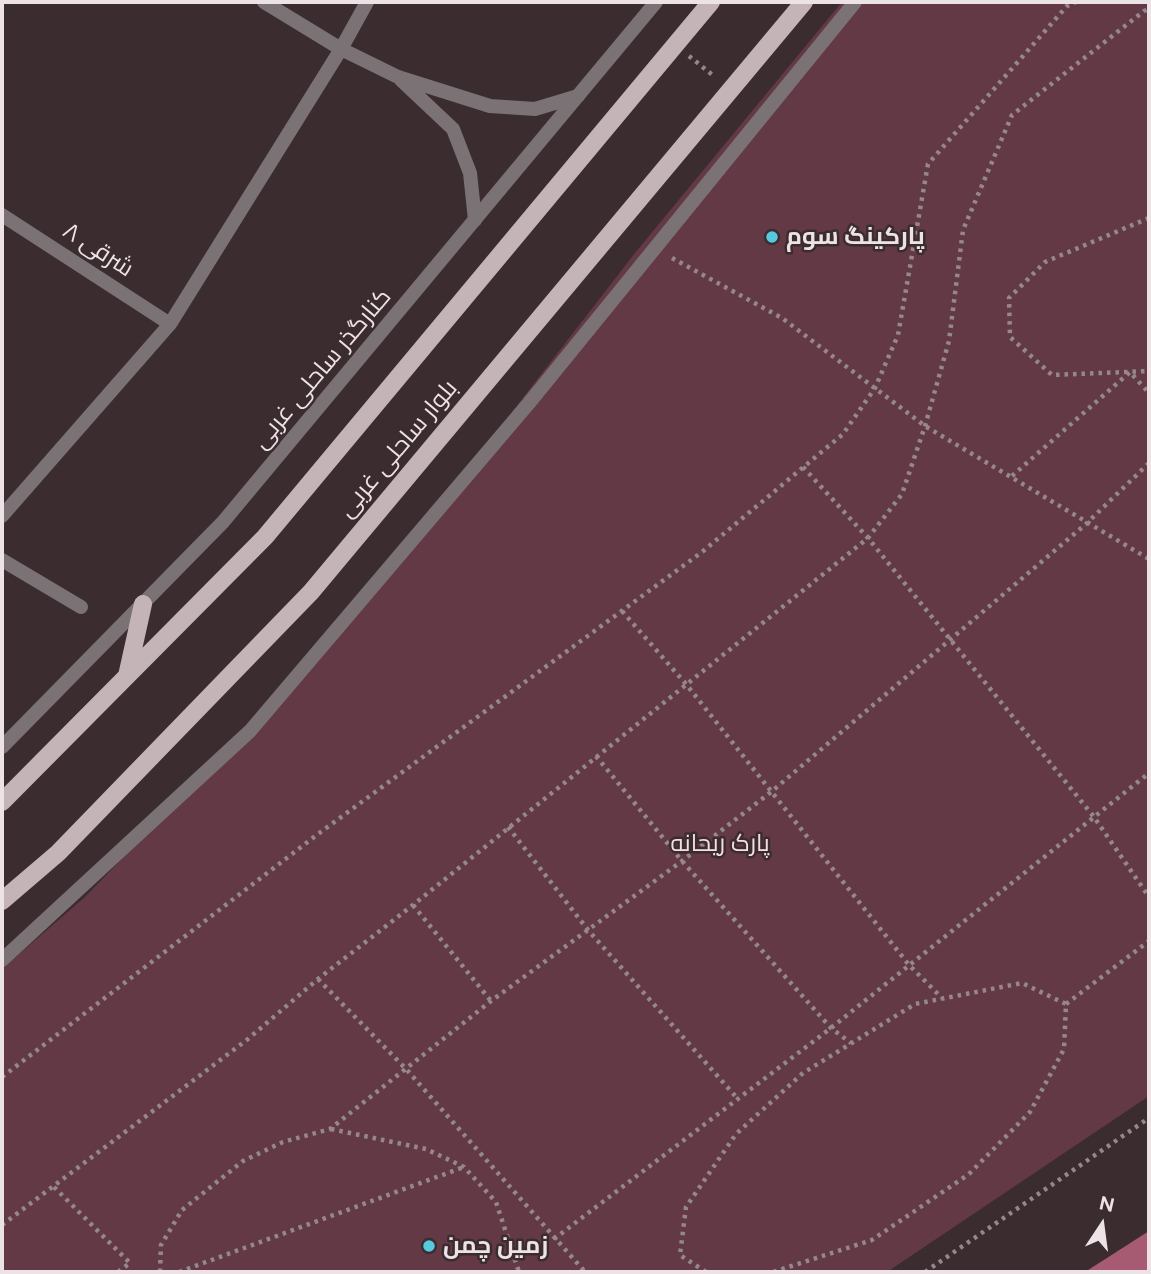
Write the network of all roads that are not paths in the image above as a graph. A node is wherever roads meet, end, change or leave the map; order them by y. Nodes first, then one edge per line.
1 (264, 2) edge
2 (367, 2) edge
3 (656, 2) edge
4 (711, 2) edge
5 (804, 2) edge
6 (855, 2) edge
7 (341, 49) junction
8 (398, 77) junction
9 (578, 96) junction
10 (2, 215) edge
11 (475, 220) junction
12 (170, 324) junction
13 (2, 516) edge
14 (2, 560) edge
15 (142, 604) junction
16 (81, 607) dead end
17 (126, 677) junction
18 (2, 747) edge
19 (2, 802) edge
20 (2, 901) edge
21 (2, 960) edge

1 - 7 street
2 - 7 street
3 - 9 street, کنارگذر ساحلی غربی
4 - 17 main road, بلوار ساحلی غربی
5 - 20 main road, بلوار ساحلی غربی
6 - 21 street
7 - 8 street
7 - 12 street
8 - 9 street
8 - 11 street
9 - 11 street, کنارگذر ساحلی غربی
10 - 12 street, ۸ شرقی
11 - 15 street, کنارگذر ساحلی غربی
12 - 13 street
14 - 16 street
15 - 17 main road
15 - 18 street, کنارگذر ساحلی غربی
17 - 19 main road, بلوار ساحلی غربی

